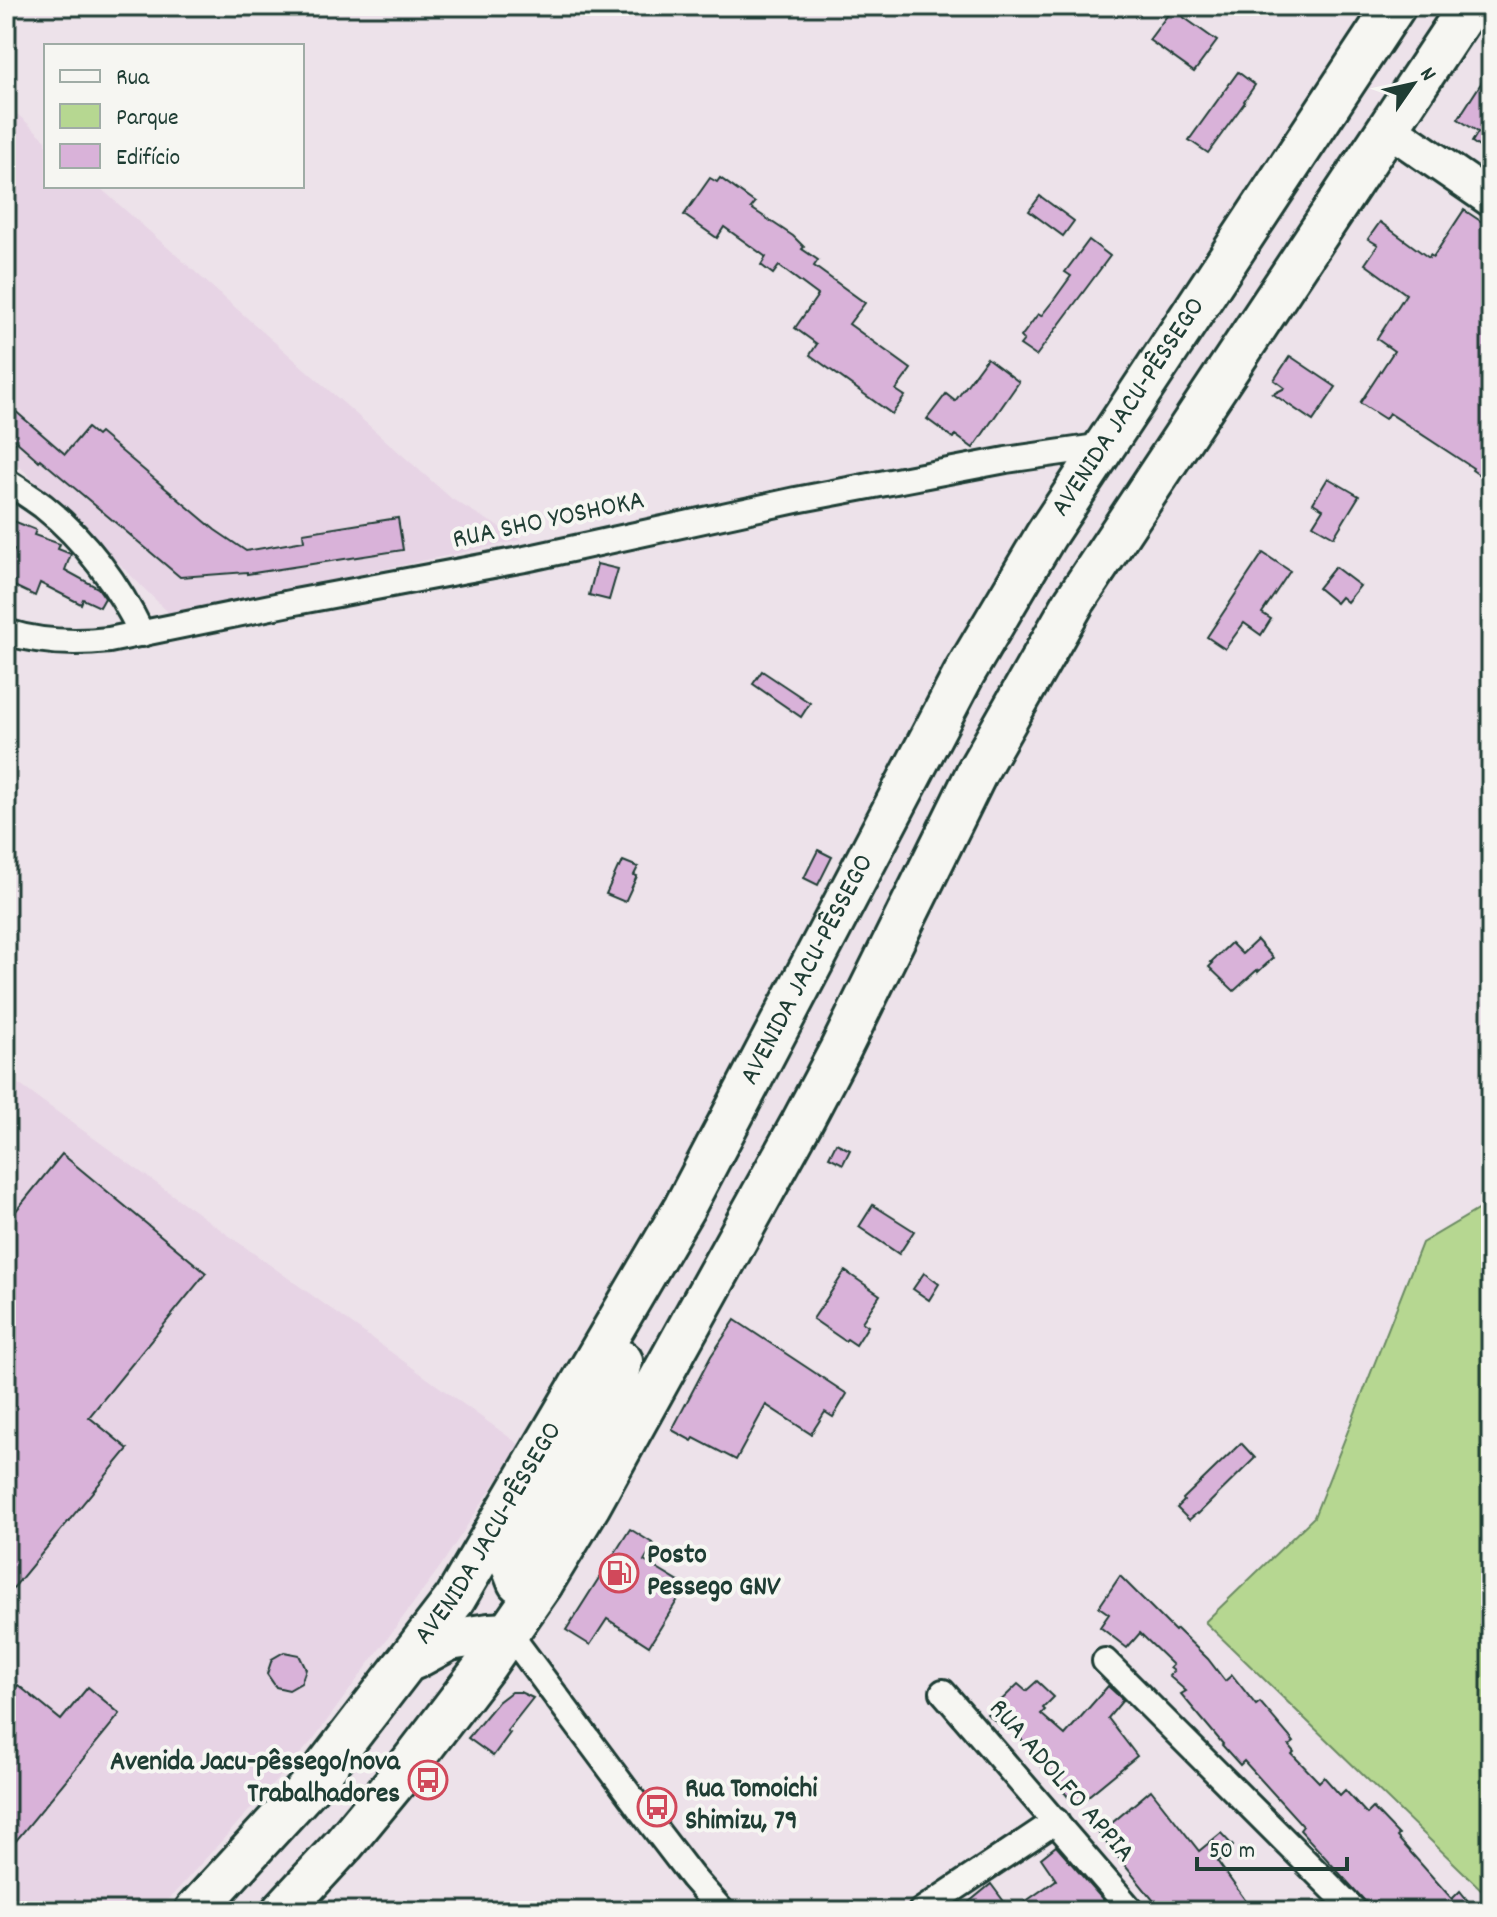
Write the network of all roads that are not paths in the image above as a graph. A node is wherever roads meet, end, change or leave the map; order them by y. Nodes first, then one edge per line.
1 (1394, 6) edge
2 (1469, 6) edge
3 (1323, 114) junction
4 (1388, 128) junction
5 (1491, 199) edge
6 (1104, 446) junction
7 (6, 481) edge
8 (6, 632) edge
9 (142, 634) junction
10 (662, 1245) junction
11 (622, 1361) junction
12 (542, 1584) junction
13 (509, 1633) junction
14 (417, 1658) junction
15 (1105, 1661) dead end
16 (943, 1692) dead end
17 (1056, 1821) junction
18 (287, 1906) edge
19 (195, 1911) edge
20 (722, 1911) edge
21 (921, 1911) edge
22 (1132, 1911) edge
23 (1355, 1911) edge

1 - 3 highway, AVENIDA JACU-PÊSSEGO
1 - 4 highway
2 - 4 highway, AVENIDA JACU-PÊSSEGO
3 - 4 highway
3 - 6 highway, AVENIDA JACU-PÊSSEGO
4 - 5 main road
4 - 12 highway, AVENIDA JACU-PÊSSEGO
6 - 9 street, RUA SHO YOSHOKA
6 - 10 highway, AVENIDA JACU-PÊSSEGO
7 - 9 street
8 - 9 street, RUA SHO YOSHOKA
10 - 11 highway
10 - 14 highway, AVENIDA JACU-PÊSSEGO
11 - 12 highway
11 - 13 highway
12 - 13 highway, AVENIDA JACU-PÊSSEGO
13 - 14 highway
13 - 18 highway, AVENIDA JACU-PÊSSEGO
13 - 20 street
14 - 18 highway
14 - 19 highway, AVENIDA JACU-PÊSSEGO
15 - 23 street
16 - 17 street, RUA ADOLFO APPIA
17 - 21 street
17 - 22 street, RUA ADOLFO APPIA

